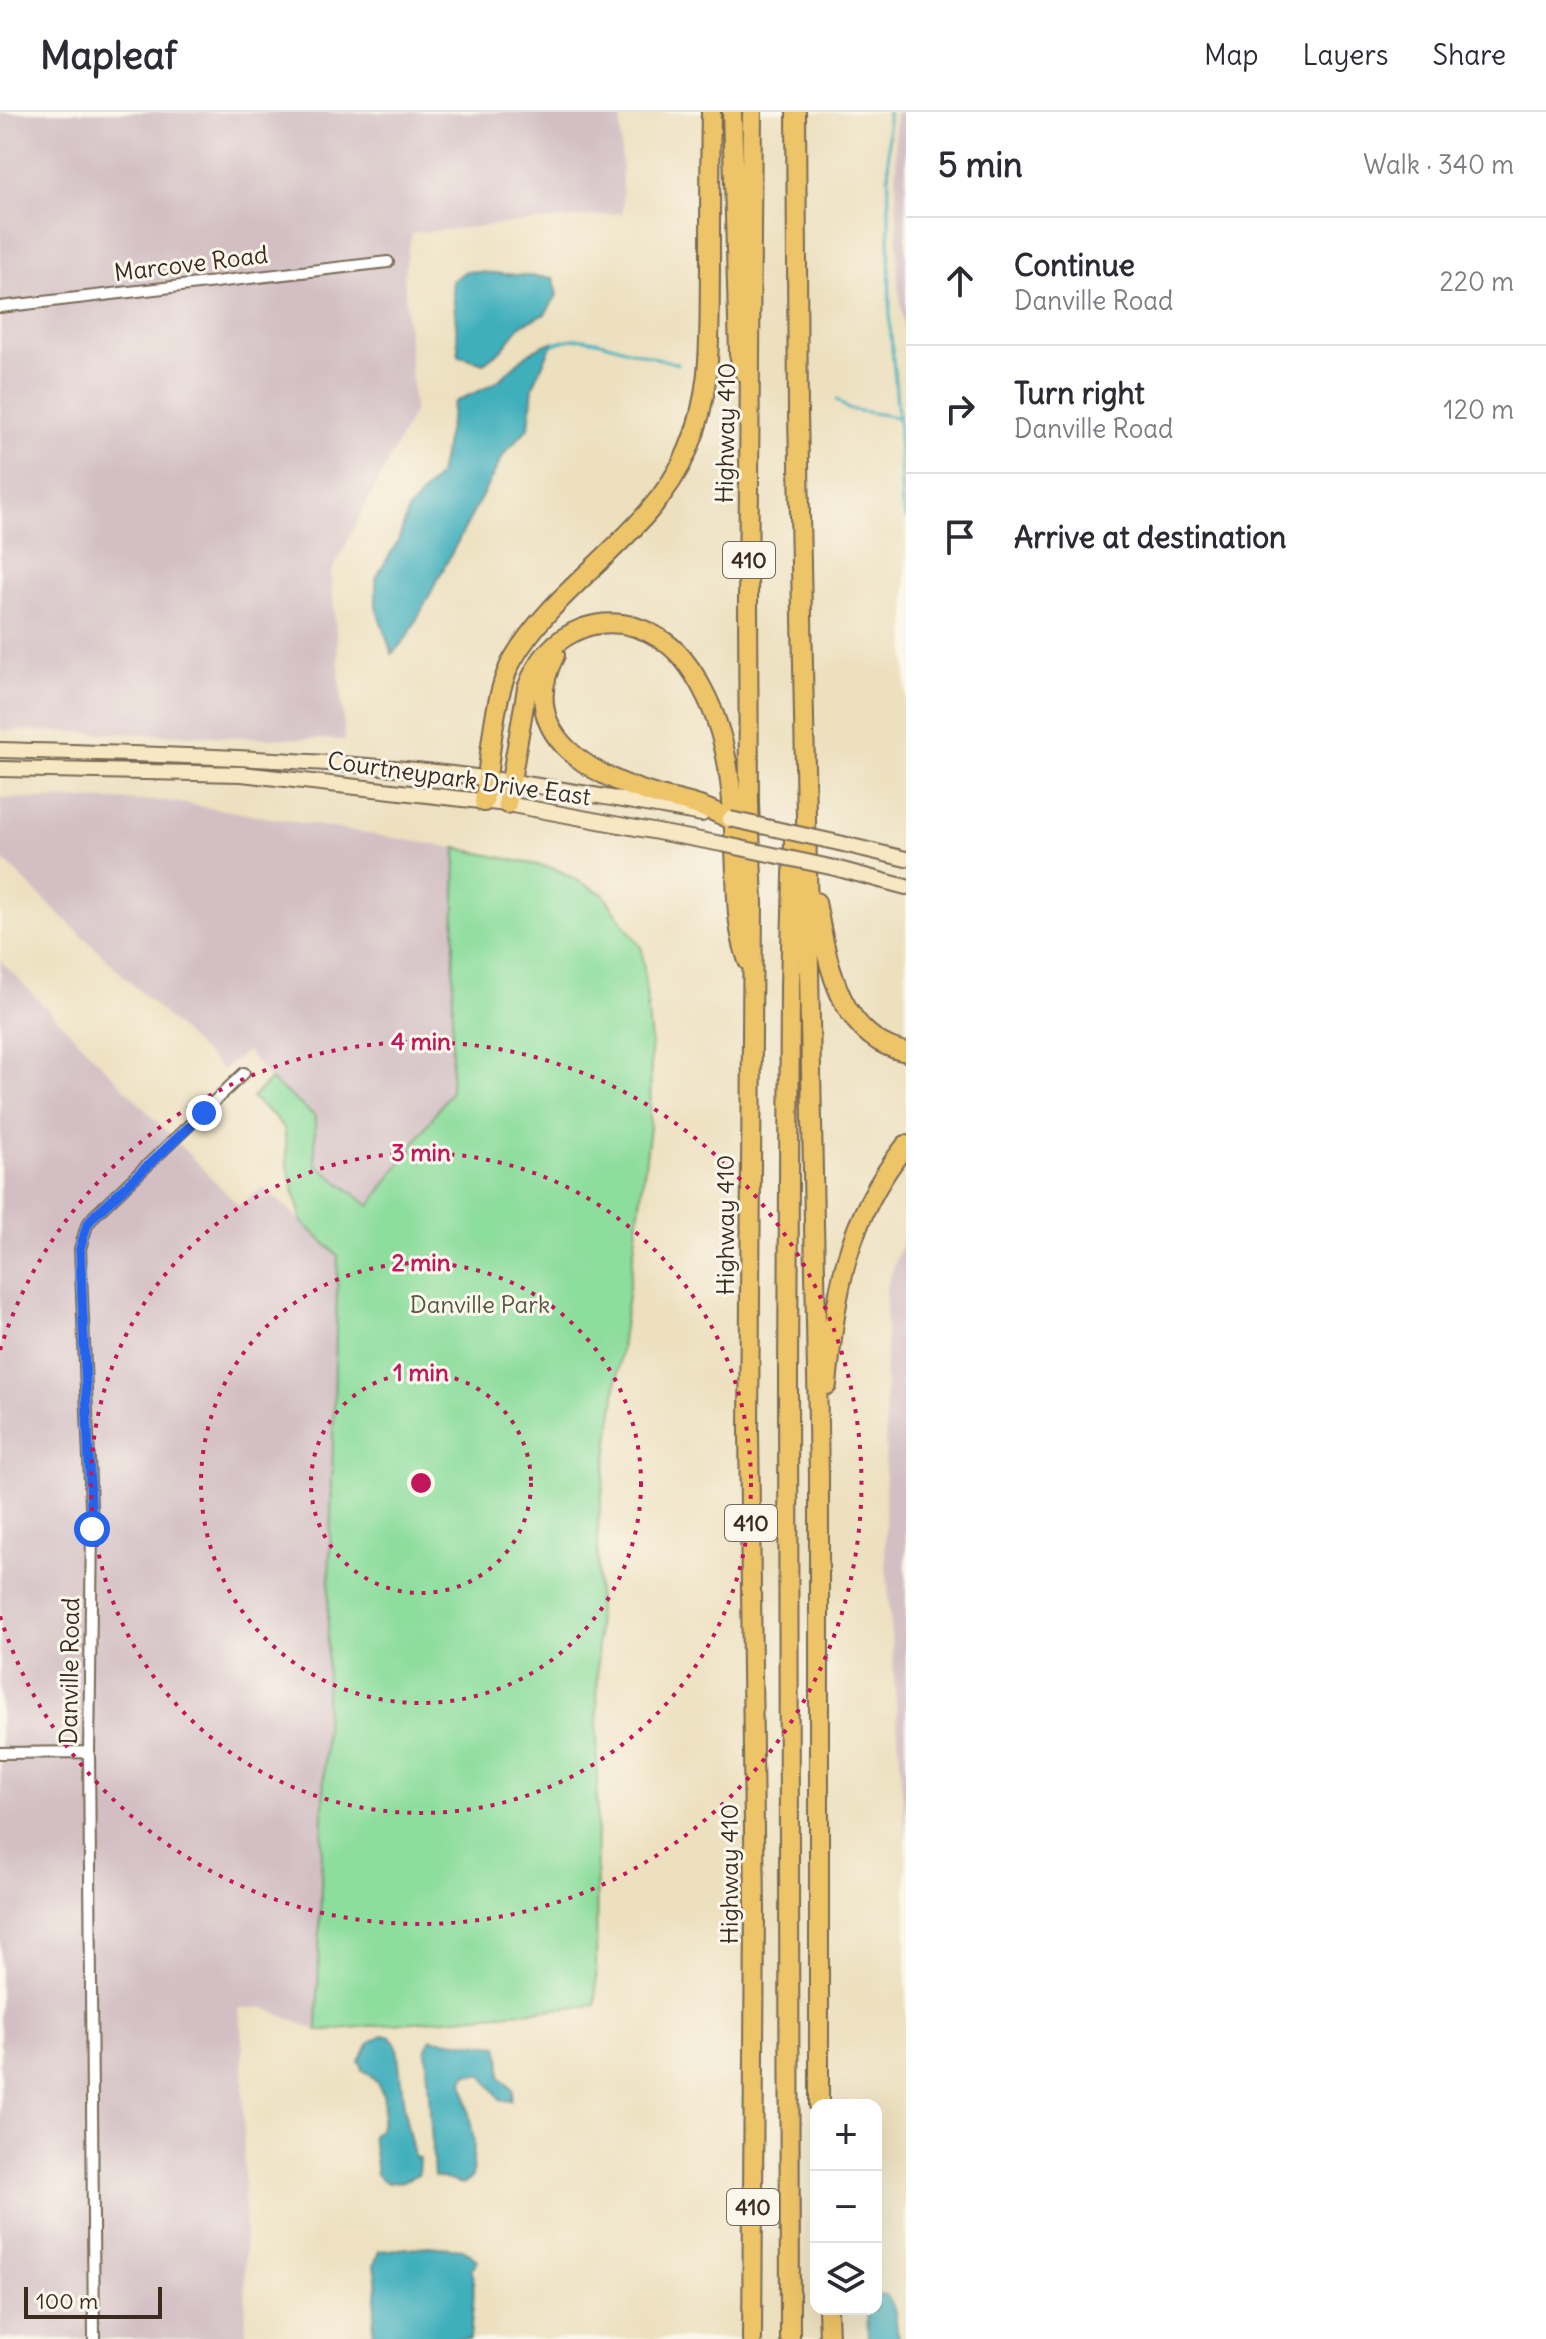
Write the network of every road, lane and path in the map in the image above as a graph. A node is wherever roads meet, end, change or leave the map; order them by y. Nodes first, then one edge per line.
1 (711, 112) edge
2 (732, 112) edge
3 (752, 112) edge
4 (796, 112) edge
5 (388, 262) dead end
6 (0, 307) edge
7 (751, 396) junction
8 (798, 413) junction
9 (587, 627) junction
10 (804, 723) junction
11 (0, 750) edge
12 (0, 769) edge
13 (487, 779) junction
14 (510, 782) junction
15 (484, 802) junction
16 (507, 804) junction
17 (730, 819) junction
18 (906, 859) edge
19 (906, 887) edge
20 (752, 971) junction
21 (906, 1052) edge
22 (244, 1073) dead end
23 (906, 1145) edge
24 (819, 1475) junction
25 (89, 1752) junction
26 (0, 1753) edge
27 (820, 2099) edge
28 (818, 2315) edge
29 (828, 2315) edge
30 (94, 2339) edge
31 (752, 2339) edge
32 (790, 2339) edge
33 (817, 2339) edge
34 (829, 2339) edge

1 - 13 highway
2 - 7 highway
3 - 7 highway, Highway 410 / 410
4 - 8 highway, 410
5 - 6 street, Marcove Road
7 - 20 highway, Highway 410 / 410
8 - 10 highway, 410
8 - 32 highway
9 - 14 highway
9 - 17 highway
9 - 20 highway
10 - 21 highway
10 - 24 highway, 410
11 - 13 main road, Courtneypark Drive East
12 - 15 main road, Courtneypark Drive East
13 - 14 main road, Courtneypark Drive East
13 - 15 highway
14 - 16 highway
14 - 17 main road, Courtneypark Drive East
15 - 16 main road, Courtneypark Drive East
16 - 19 main road, Courtneypark Drive East, bridge
17 - 18 main road, Courtneypark Drive East, bridge
20 - 31 highway, Highway 410 / 410
22 - 25 street, Danville Road
23 - 24 highway
24 - 27 highway, 410
25 - 26 street
25 - 30 street, Danville Road
28 - 33 highway
29 - 34 highway

